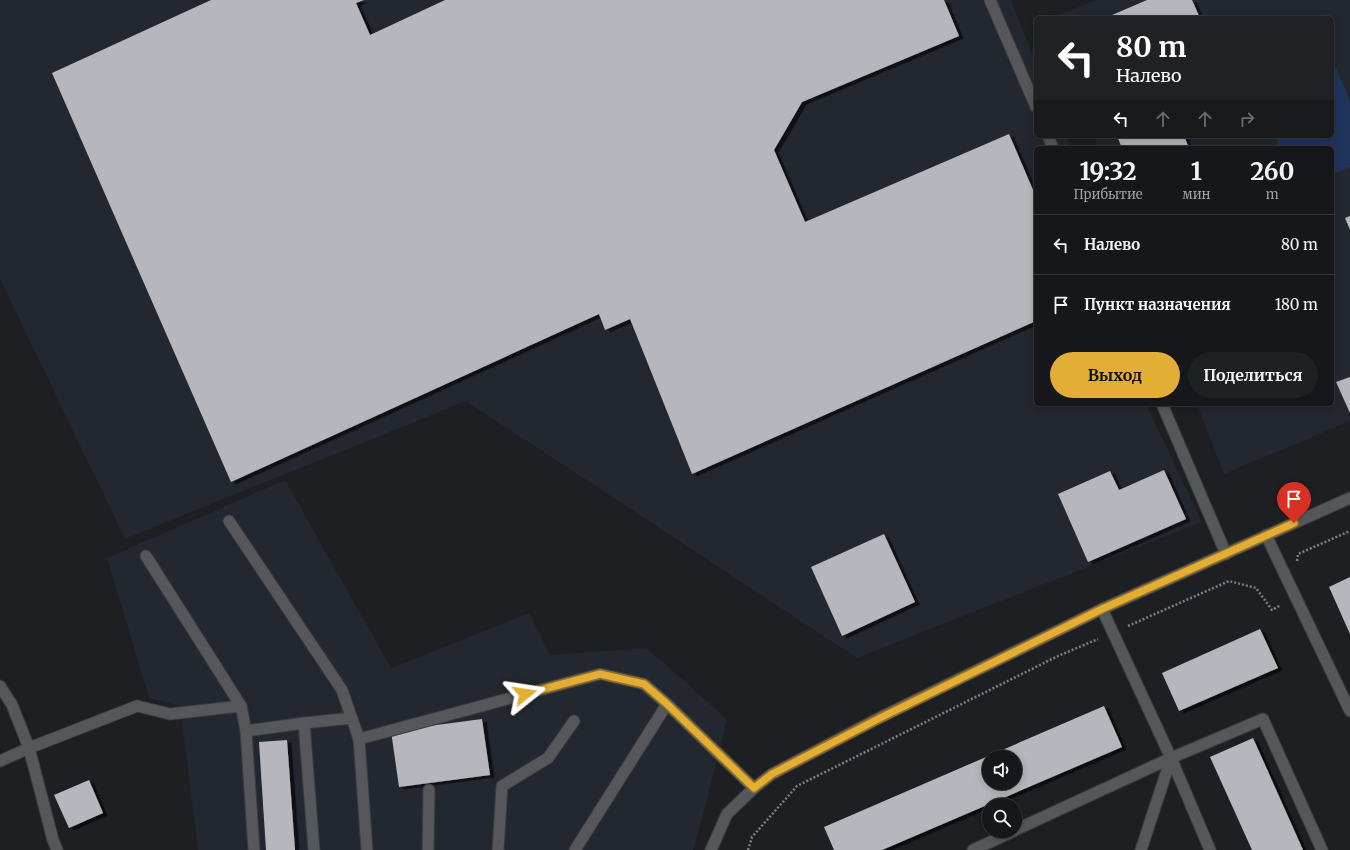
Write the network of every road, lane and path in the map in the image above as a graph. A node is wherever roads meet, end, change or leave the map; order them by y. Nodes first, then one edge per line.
1 (990, 0) edge
2 (1034, 102) edge
3 (1163, 406) edge
4 (1350, 498) edge
5 (229, 521) dead end
6 (1350, 530) edge
7 (1266, 535) junction
8 (1226, 554) junction
9 (146, 556) dead end
10 (1297, 565) dead end
11 (1295, 597) junction
12 (1102, 609) junction
13 (1113, 632) junction
14 (0, 686) edge
15 (667, 704) junction
16 (240, 706) junction
17 (1350, 711) edge
18 (352, 718) junction
19 (574, 721) dead end
20 (304, 723) junction
21 (246, 731) junction
22 (359, 739) junction
23 (29, 748) junction
24 (1171, 758) junction
25 (0, 761) edge
26 (754, 788) junction
27 (430, 790) dead end
28 (1022, 827) edge
29 (999, 838) edge
30 (57, 850) edge
31 (254, 850) edge
32 (314, 850) edge
33 (367, 850) edge
34 (428, 850) edge
35 (498, 850) edge
36 (575, 850) edge
37 (711, 850) edge
38 (748, 850) edge
39 (973, 850) edge
40 (1141, 850) edge
41 (1210, 850) edge
42 (1322, 850) edge

1 - 2 street
3 - 8 street
4 - 7 street
5 - 18 street
6 - 10 path
7 - 8 street
7 - 11 street
8 - 12 street
9 - 16 street
11 - 13 path
11 - 17 street
12 - 13 street
12 - 26 street
13 - 24 street
13 - 38 path
14 - 23 street
15 - 22 street
15 - 26 street
15 - 36 street
16 - 21 street
16 - 23 street
18 - 20 street
18 - 22 street
19 - 35 street
20 - 21 street
20 - 32 street
21 - 31 street
22 - 33 street
23 - 25 street
23 - 30 street
24 - 28 street
24 - 40 street
24 - 41 street
24 - 42 street
26 - 37 street
27 - 34 street
29 - 39 street

